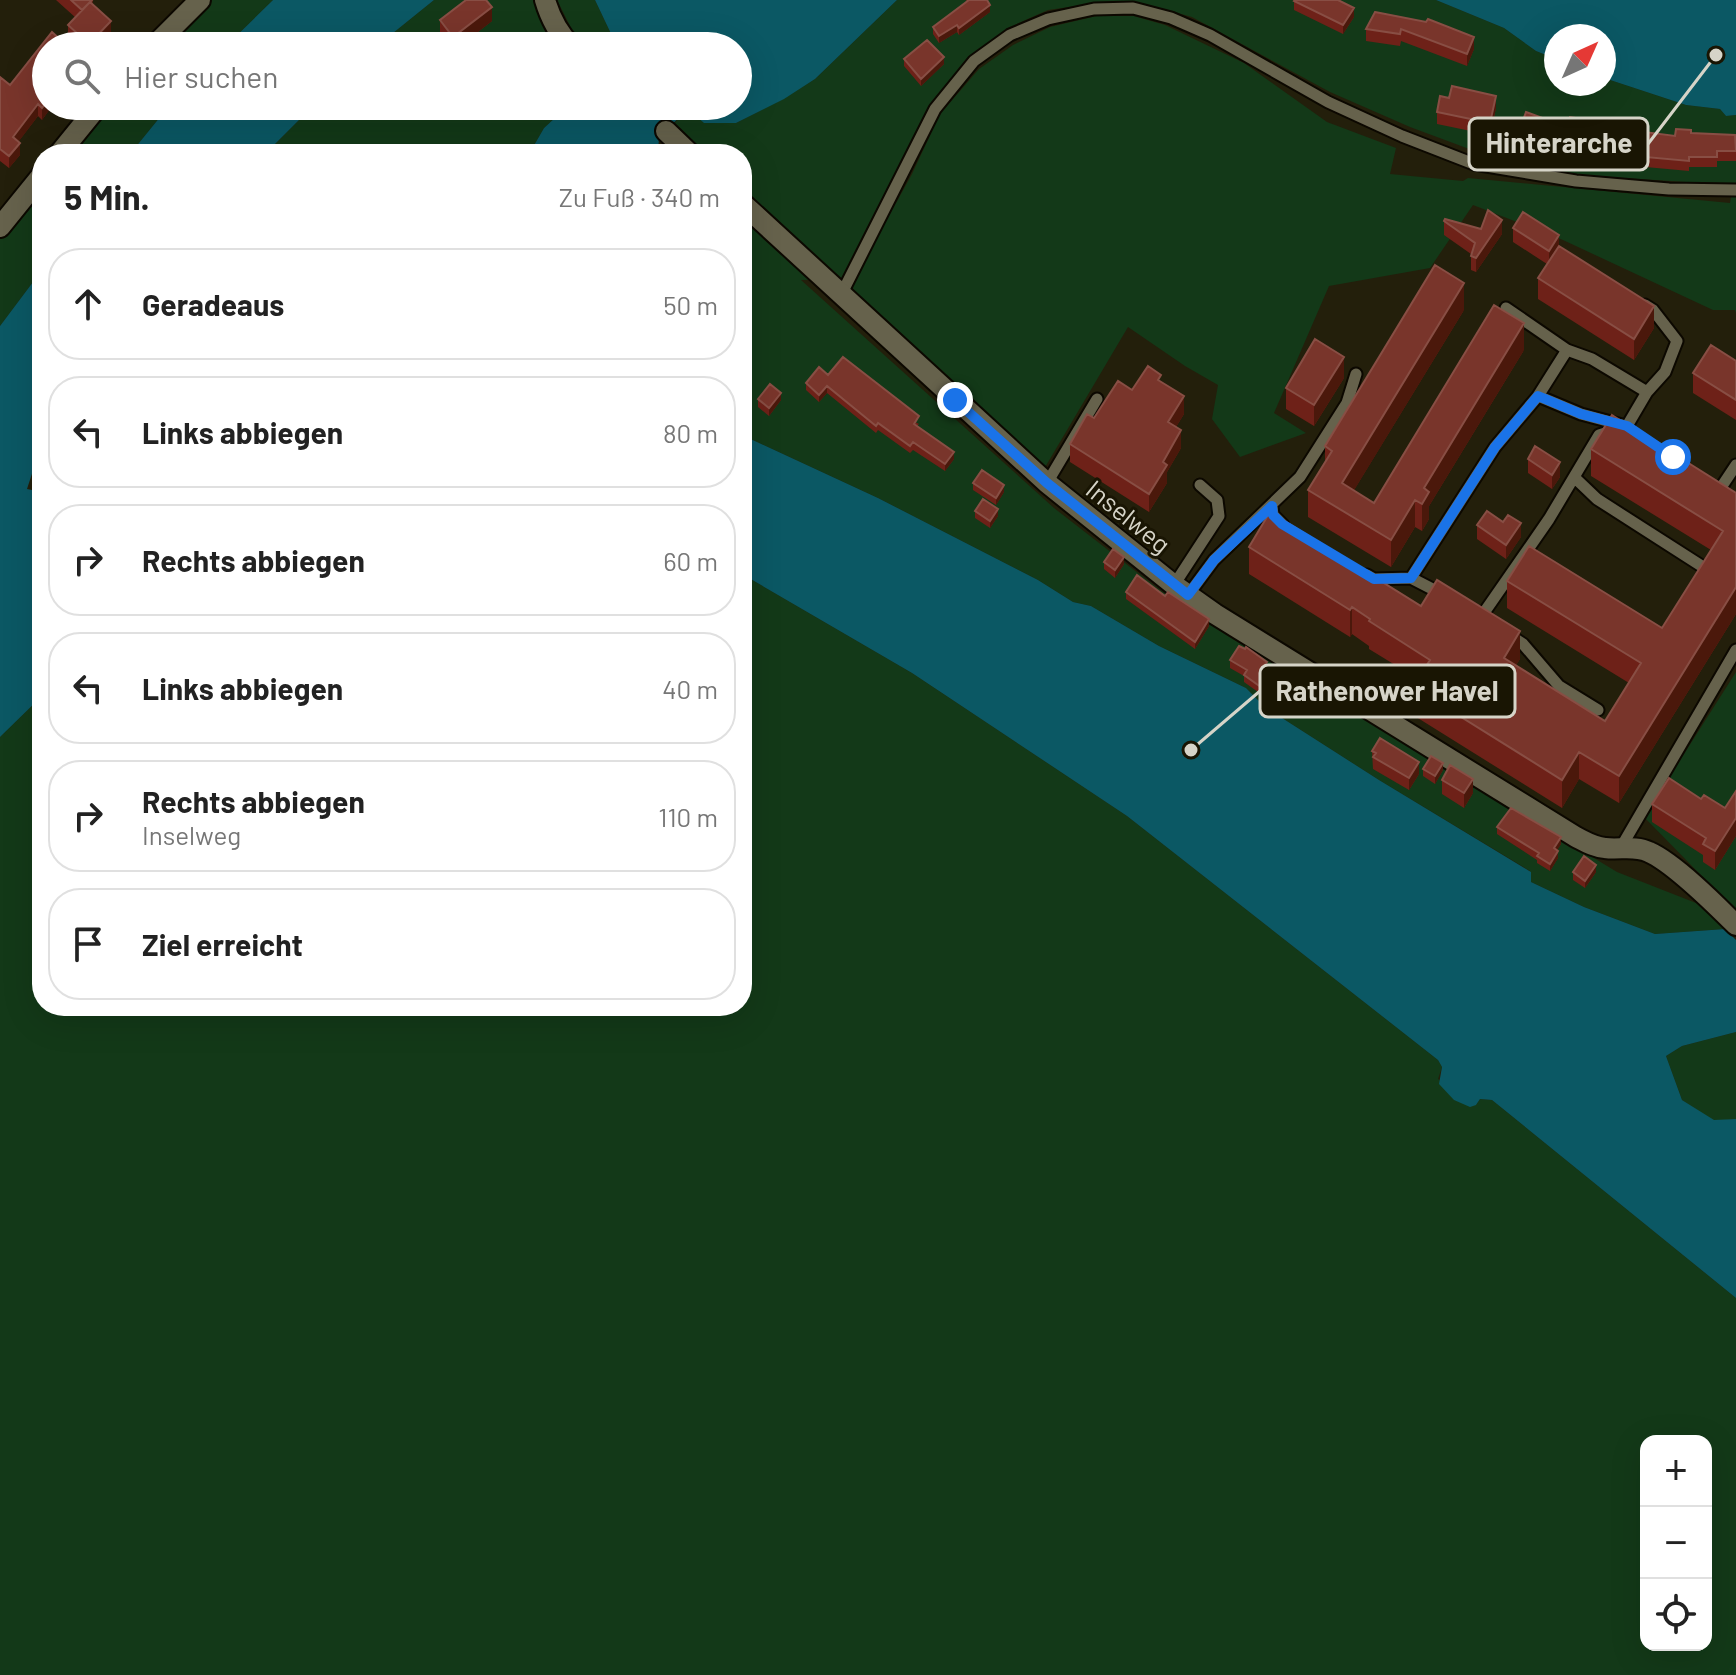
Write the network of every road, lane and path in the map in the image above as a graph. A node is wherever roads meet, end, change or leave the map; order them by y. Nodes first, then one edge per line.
1 (200, 0) edge
2 (545, 0) edge
3 (168, 32) edge
4 (560, 32) edge
5 (87, 120) edge
6 (666, 131) dead end
7 (67, 144) edge
8 (680, 144) edge
9 (32, 187) edge
10 (1736, 190) edge
11 (752, 212) edge
12 (0, 227) edge
13 (840, 296) junction
14 (1640, 302) edge
15 (1506, 308) edge
16 (1567, 350) junction
17 (1356, 374) dead end
18 (1647, 392) junction
19 (1538, 396) junction
20 (1097, 399) dead end
21 (1627, 426) junction
22 (1638, 434) edge
23 (1736, 465) edge
24 (1574, 477) junction
25 (1708, 481) edge
26 (1047, 483) junction
27 (1200, 485) dead end
28 (1272, 506) junction
29 (1295, 532) edge
30 (1700, 565) edge
31 (1361, 571) edge
32 (1411, 578) junction
33 (1181, 590) junction
34 (1457, 603) edge
35 (1469, 610) edge
36 (1492, 624) junction
37 (1736, 650) edge
38 (1598, 710) dead end
39 (1620, 849) junction
40 (1734, 923) edge

1 - 3 street
2 - 4 street
5 - 7 street
6 - 8 street
9 - 12 street
10 - 13 lane
11 - 13 street, Inselweg
13 - 26 street, Inselweg
14 - 18 lane
15 - 16 lane
16 - 18 lane
16 - 19 lane
17 - 28 lane
18 - 21 lane
19 - 21 lane
19 - 32 lane
20 - 26 lane
21 - 22 lane
21 - 24 lane
23 - 25 lane
24 - 30 lane
24 - 36 lane
26 - 33 street, Inselweg
27 - 33 lane
28 - 29 lane
28 - 33 lane
31 - 32 lane
32 - 34 lane
33 - 39 street, Inselweg
35 - 36 lane
36 - 38 lane
37 - 39 lane
39 - 40 street, Inselweg

